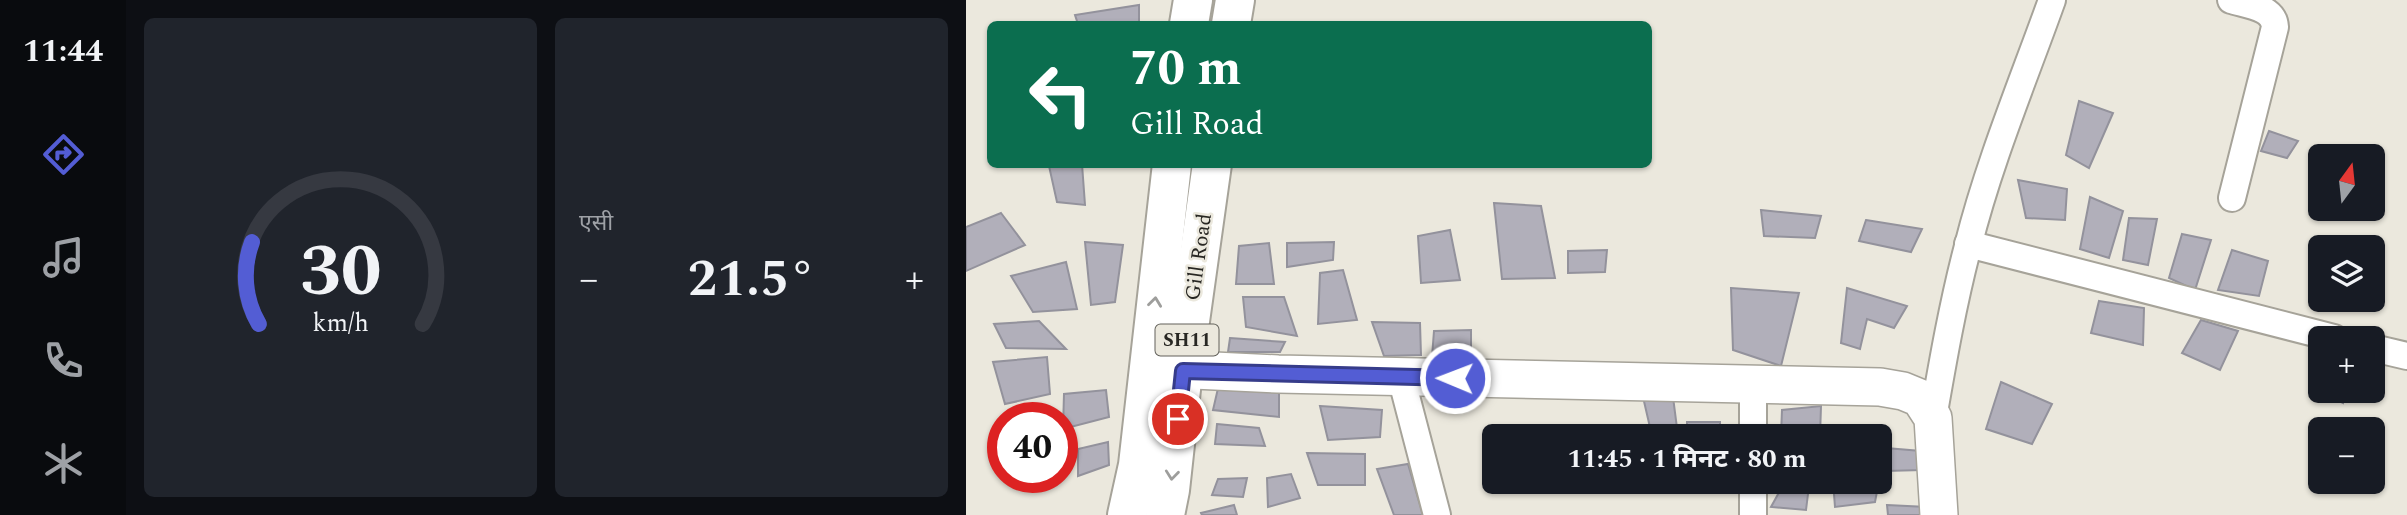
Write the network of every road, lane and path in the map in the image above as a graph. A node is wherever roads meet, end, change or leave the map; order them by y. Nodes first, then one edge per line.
1 (1193, 0) edge
2 (1235, 0) edge
3 (2052, 0) edge
4 (2231, 0) edge
5 (1190, 21) edge
6 (1232, 21) edge
7 (1172, 168) edge
8 (1211, 168) edge
9 (2232, 198) dead end
10 (1968, 244) junction
11 (2308, 331) edge
12 (2385, 351) edge
13 (2407, 356) edge
14 (1165, 369) junction
15 (1401, 377) junction
16 (1753, 385) junction
17 (1933, 418) junction
18 (1753, 424) edge
19 (1753, 494) edge
20 (1127, 515) edge
21 (1165, 515) edge
22 (1437, 515) edge
23 (1753, 515) edge
24 (1939, 515) edge

1 - 5 main road
2 - 6 main road
3 - 10 street
4 - 9 street
14 -> 7 main road, SH11
8 - 14 main road, Gill Road / SH11
10 - 11 street
10 - 17 street
12 - 13 street
14 - 15 street
14 - 20 main road, SH11
14 -> 21 main road, Gill Road / SH11
15 - 16 street
15 - 22 street
16 - 17 street
16 - 18 street
17 - 24 street
19 - 23 street

